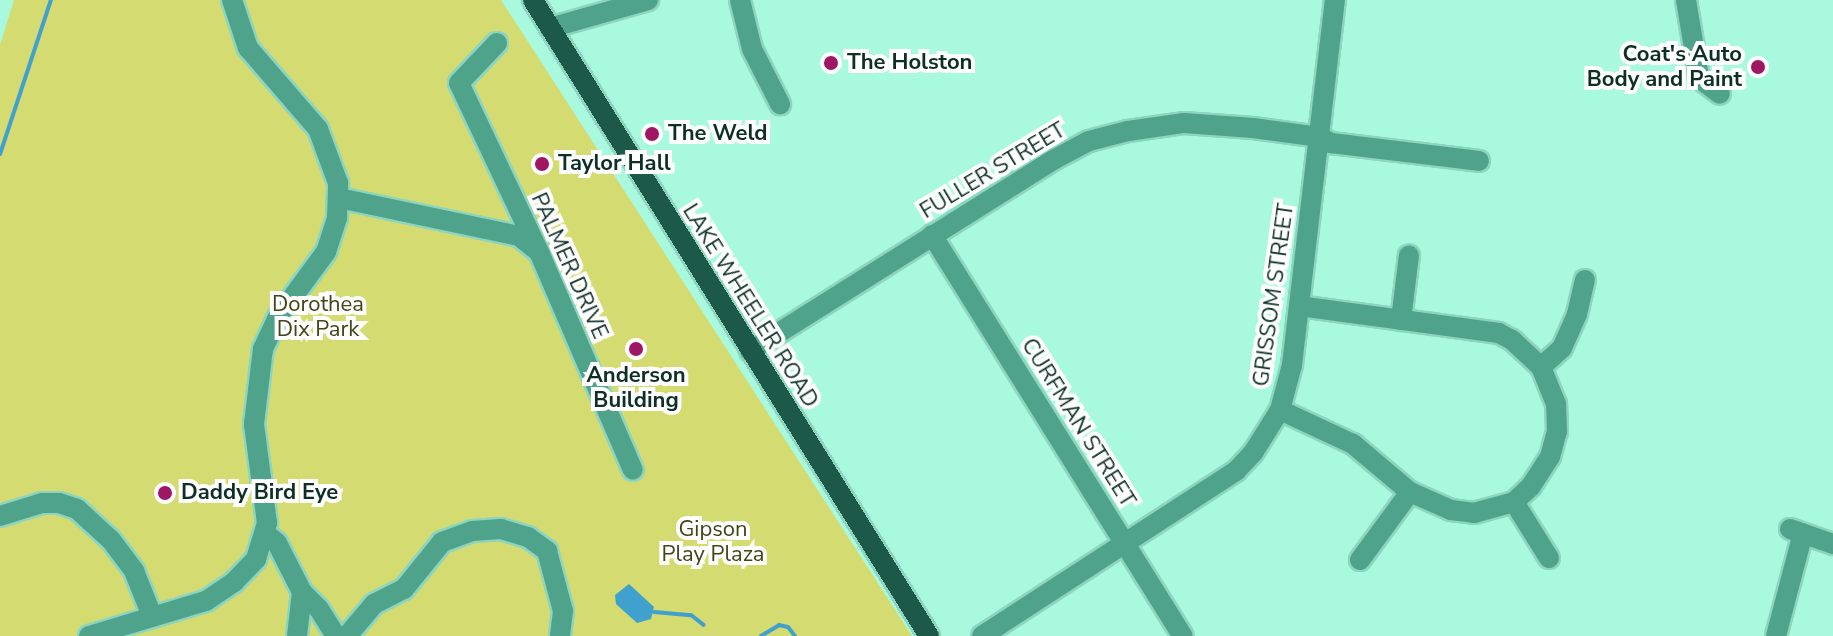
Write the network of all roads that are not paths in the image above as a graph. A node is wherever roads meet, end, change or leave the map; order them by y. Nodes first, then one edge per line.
1 (232, 0) edge
2 (533, 0) edge
3 (648, 0) edge
4 (740, 0) edge
5 (1335, 0) edge
6 (1686, 0) edge
7 (550, 28) junction
8 (497, 43) dead end
9 (1720, 94) dead end
10 (780, 104) dead end
11 (1320, 137) junction
12 (1479, 161) dead end
13 (339, 198) junction
14 (932, 235) junction
15 (539, 252) junction
16 (1409, 255) dead end
17 (1585, 280) dead end
18 (1300, 306) junction
19 (1401, 320) junction
20 (750, 351) junction
21 (1541, 367) junction
22 (1280, 410) junction
23 (633, 470) dead end
24 (1410, 492) junction
25 (1514, 502) junction
26 (0, 516) edge
27 (266, 534) junction
28 (1124, 543) junction
29 (1833, 544) edge
30 (1549, 558) dead end
31 (1360, 560) dead end
32 (302, 592) junction
33 (152, 616) junction
34 (89, 636) edge
35 (297, 636) edge
36 (336, 636) edge
37 (347, 636) edge
38 (560, 636) edge
39 (929, 636) edge
40 (982, 636) edge
41 (1183, 636) edge
42 (1776, 636) edge

1 - 13 street
2 - 7 main road, LAKE WHEELER ROAD
3 - 7 street
4 - 10 street
5 - 11 street, GRISSOM STREET
6 - 9 street
7 - 20 main road, LAKE WHEELER ROAD
8 - 15 street, PALMER DRIVE
11 - 12 street, FULLER STREET
11 - 14 street, FULLER STREET
11 - 18 street, GRISSOM STREET
13 - 15 street
13 - 27 street
14 - 20 street, FULLER STREET
14 - 28 street, CURFMAN STREET
15 - 23 street, PALMER DRIVE
16 - 19 street
17 - 21 street
18 - 19 street
18 - 22 street, GRISSOM STREET
19 - 21 street
20 - 39 main road, LAKE WHEELER ROAD
21 - 25 street
22 - 24 street
22 - 28 street, GRISSOM STREET
24 - 25 street
24 - 31 street
25 - 30 street
26 - 33 street
27 - 32 street
27 - 33 street
28 - 40 street, GRISSOM STREET
28 - 41 street, CURFMAN STREET
29 - 42 street
32 - 35 street
32 - 36 street
33 - 34 street
37 - 38 street

